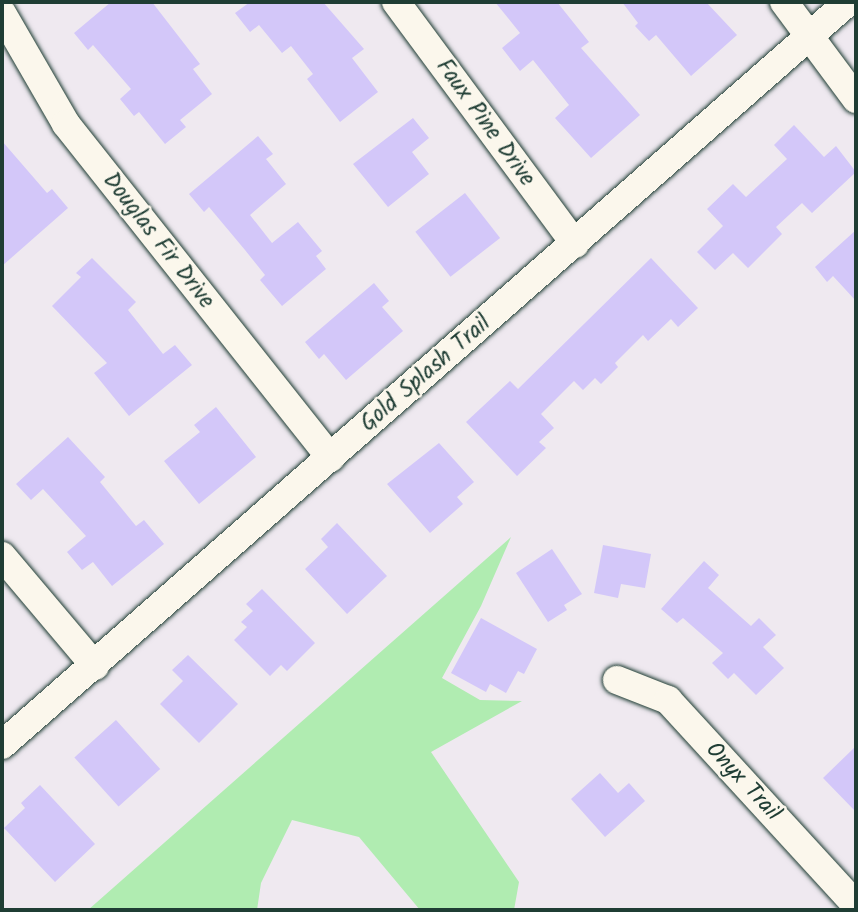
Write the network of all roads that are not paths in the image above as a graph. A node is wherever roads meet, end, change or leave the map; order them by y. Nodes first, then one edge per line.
1 (396, 2) edge
2 (784, 2) edge
3 (848, 2) edge
4 (2, 13) edge
5 (809, 36) junction
6 (856, 99) edge
7 (575, 244) junction
8 (331, 458) junction
9 (2, 556) edge
10 (95, 666) junction
11 (617, 680) dead end
12 (2, 745) edge
13 (856, 905) edge
14 (851, 910) edge

1 - 7 street, Faux Pine Drive
2 - 5 street
3 - 5 street, Gold Splash Trail
4 - 8 street, Douglas Fir Drive
5 - 6 street
5 - 7 street, Gold Splash Trail
7 - 8 street, Gold Splash Trail
8 - 10 street, Gold Splash Trail
9 - 10 street
10 - 12 street, Gold Splash Trail
11 - 13 street, Onyx Trail
13 - 14 street

